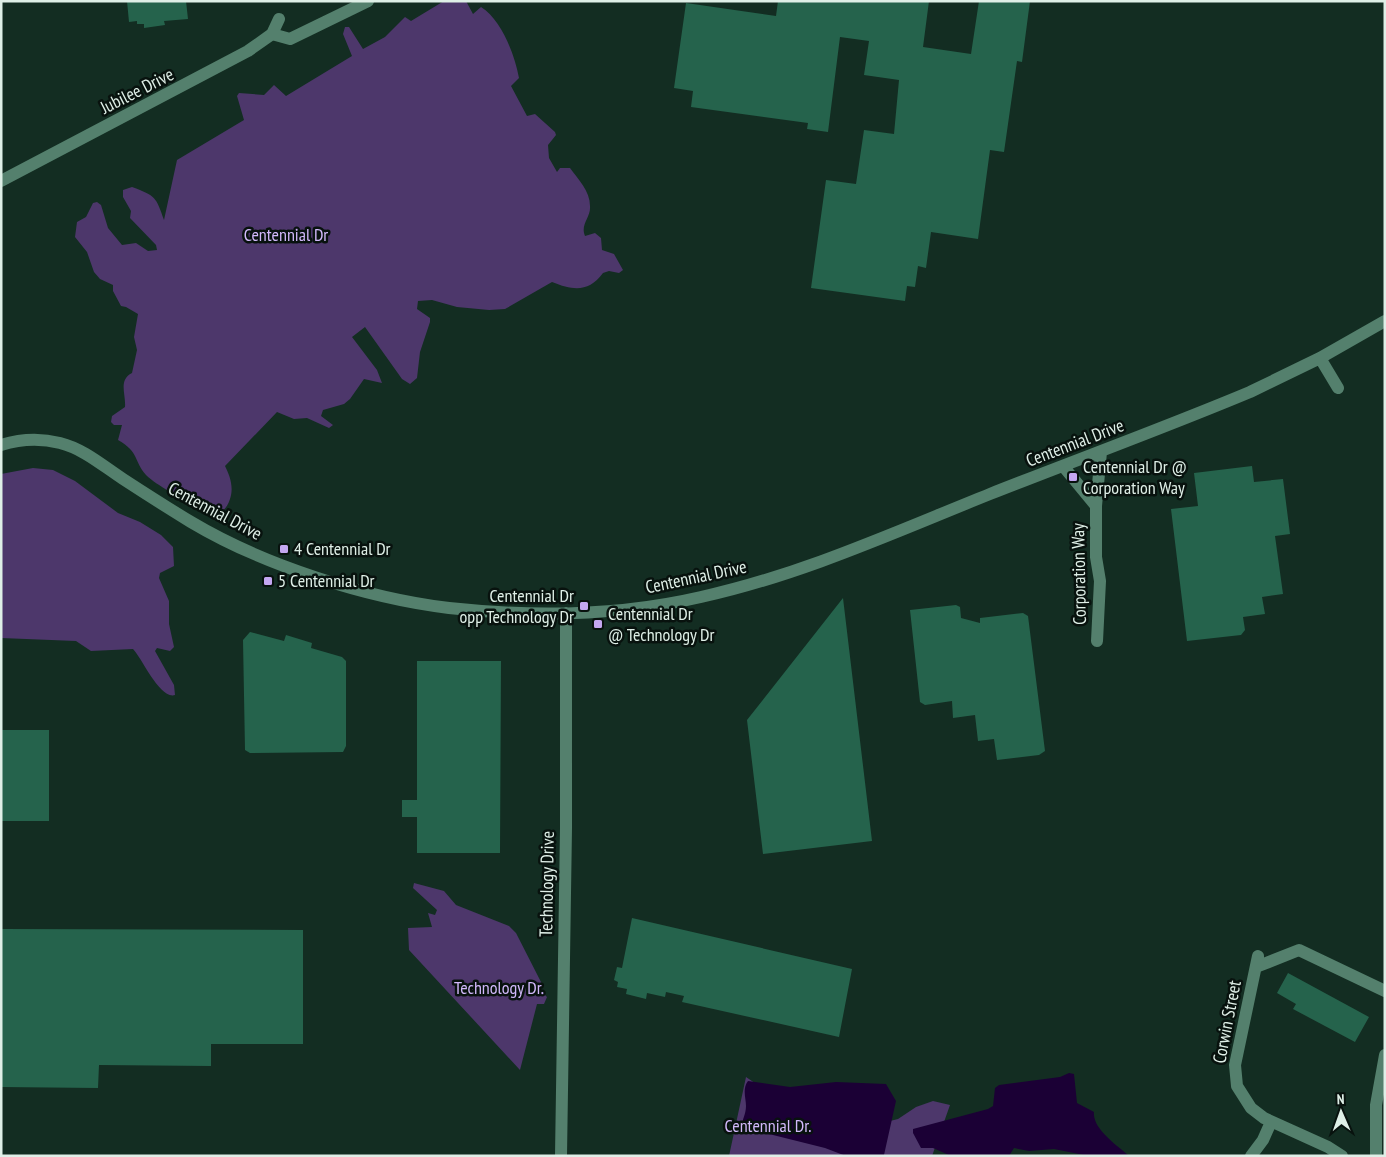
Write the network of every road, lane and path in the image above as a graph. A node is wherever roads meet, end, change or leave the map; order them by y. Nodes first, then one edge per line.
1 (368, 1) edge
2 (279, 19) dead end
3 (272, 34) junction
4 (1, 180) edge
5 (1385, 321) edge
6 (1320, 358) junction
7 (1338, 388) dead end
8 (1, 445) edge
9 (1101, 452) junction
10 (1063, 466) junction
11 (1096, 506) junction
12 (566, 613) junction
13 (1097, 641) dead end
14 (1385, 991) edge
15 (1385, 1055) edge
16 (1271, 1122) junction
17 (561, 1156) edge
18 (1251, 1156) edge
19 (1342, 1156) edge
20 (1376, 1156) edge

1 - 3 street
2 - 3 street
3 - 4 street, Jubilee Drive
5 - 6 street, Centennial Drive
6 - 7 street
6 - 9 street, Centennial Drive
8 - 12 street, Centennial Drive
9 - 10 street, Centennial Drive
9 - 11 street, Corporation Way
10 - 11 street, Corporation Way
10 - 12 street, Centennial Drive
11 - 13 street, Corporation Way
12 - 17 street, Technology Drive
14 - 16 street, Corwin Street
15 - 20 street
16 - 18 street
16 - 19 street, Corwin Street

